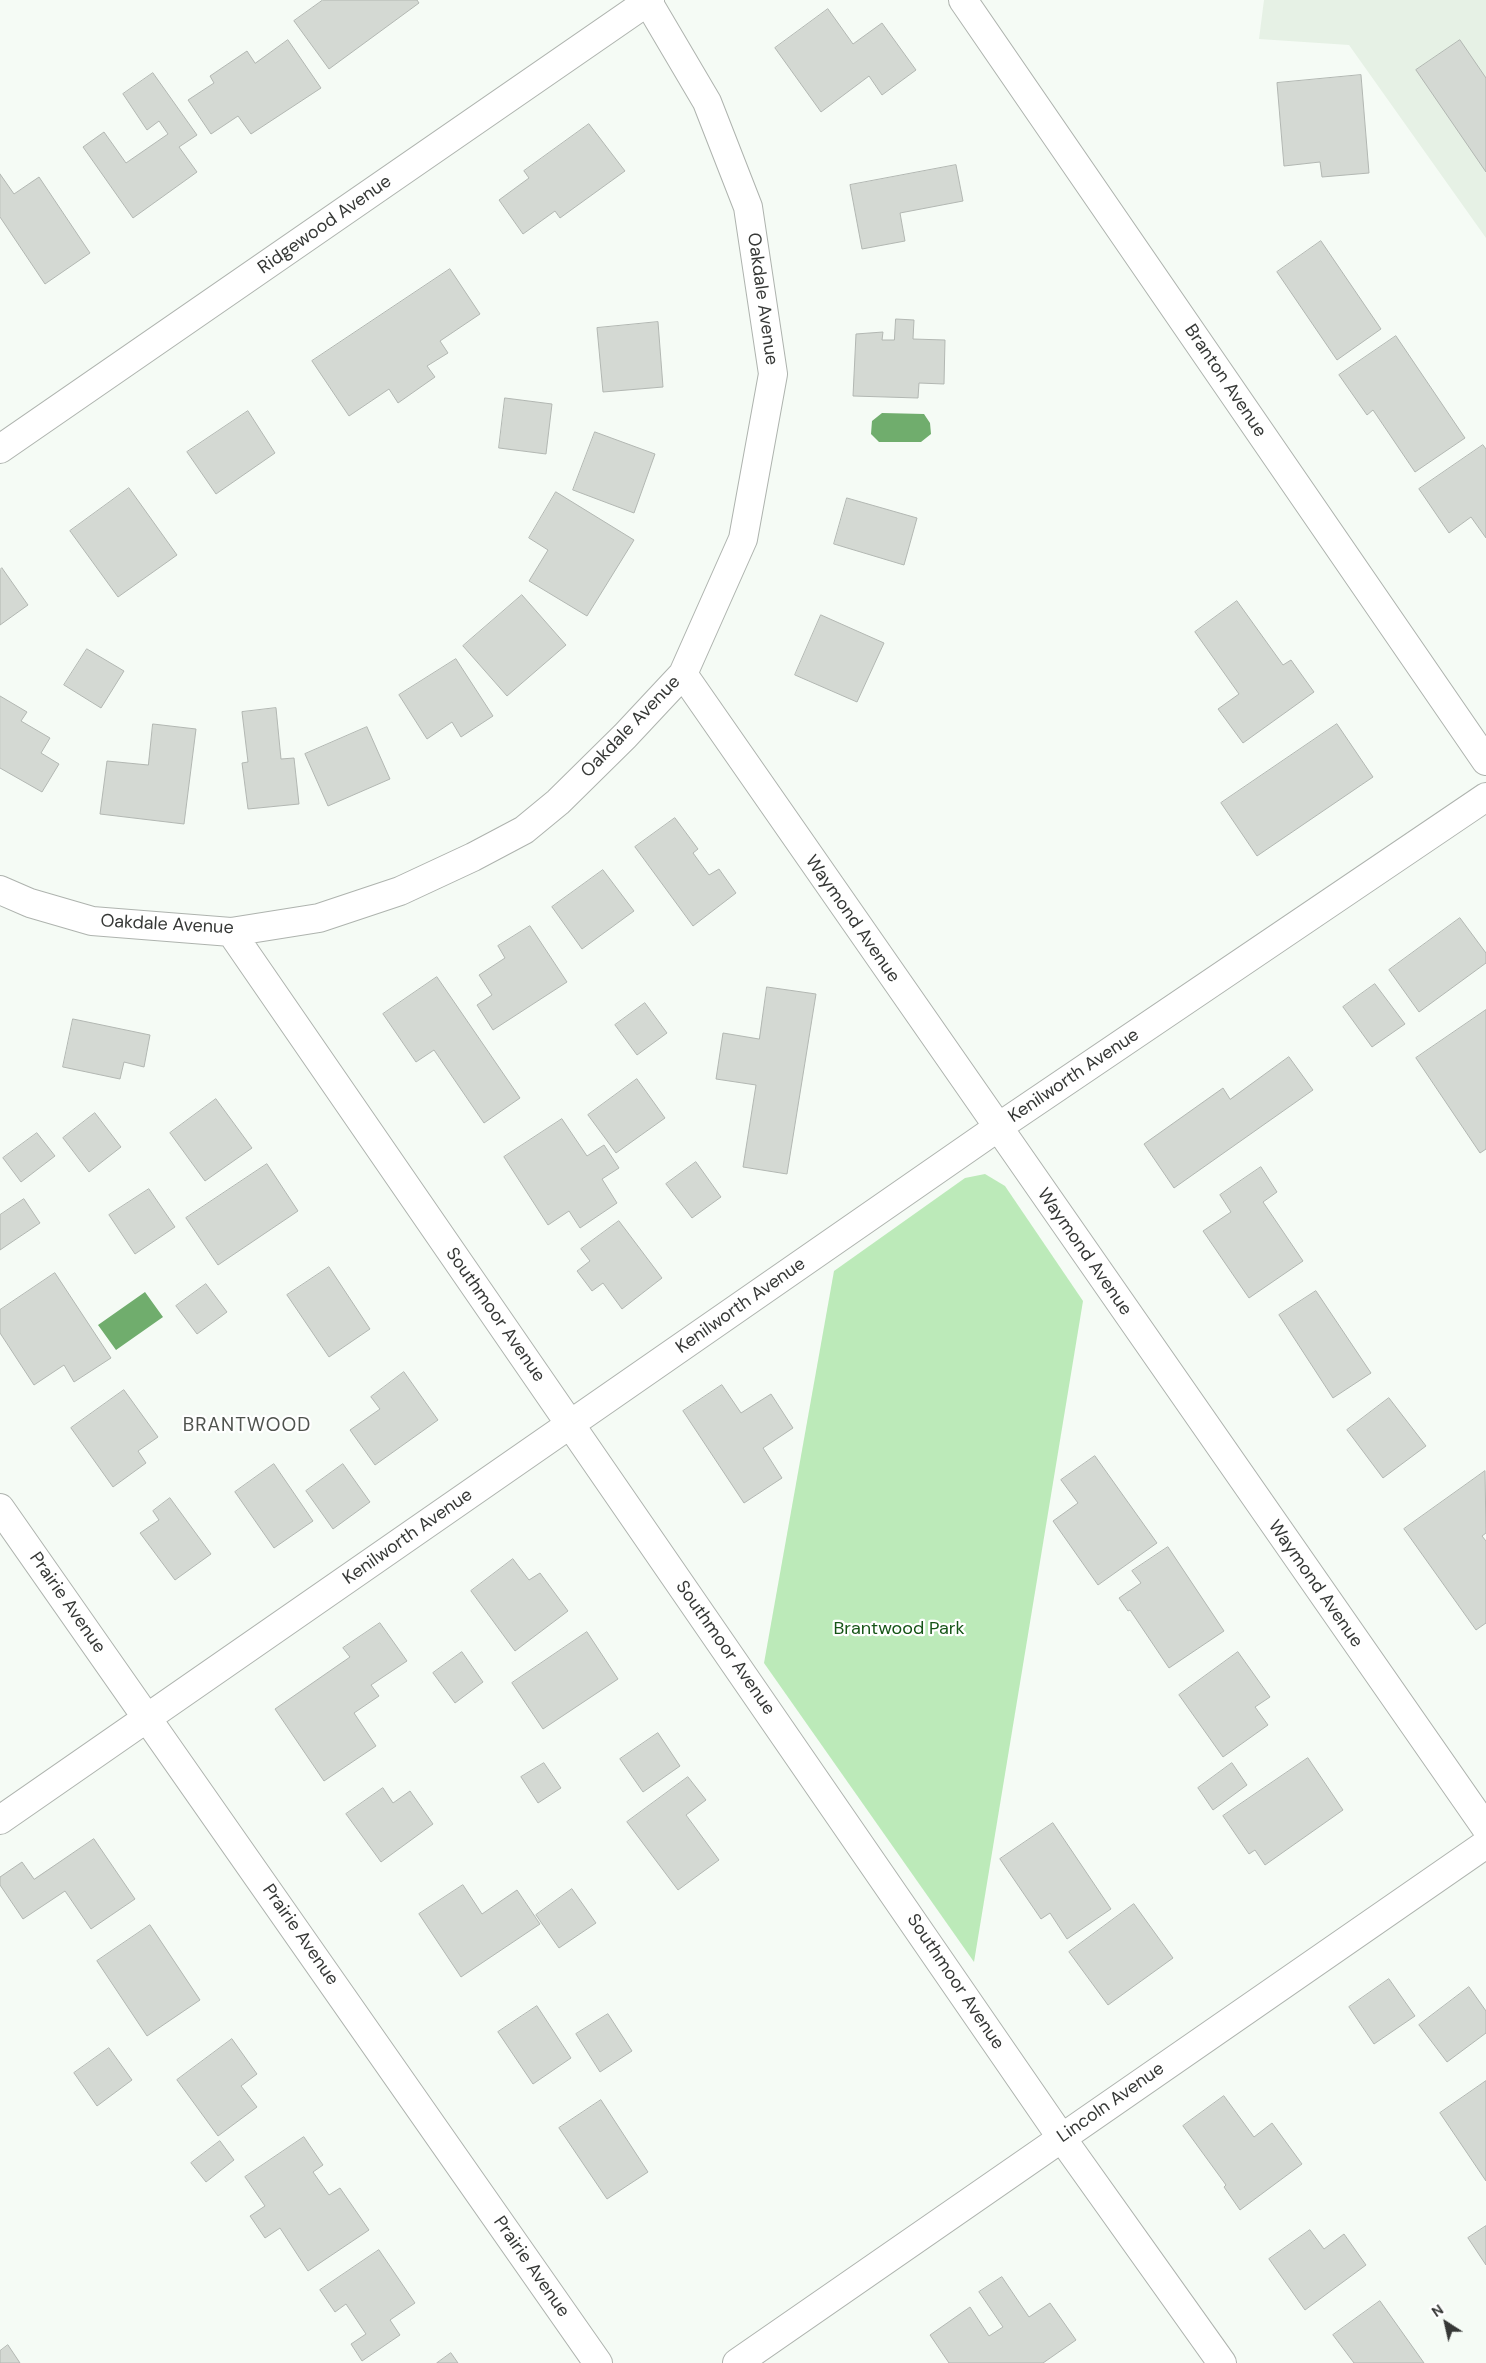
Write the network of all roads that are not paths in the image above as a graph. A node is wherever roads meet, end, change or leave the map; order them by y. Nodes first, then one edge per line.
1 (963, 0) edge
2 (649, 1) edge
3 (0, 449) edge
4 (682, 674) junction
5 (1486, 761) edge
6 (1486, 797) edge
7 (0, 890) edge
8 (231, 932) junction
9 (997, 1128) junction
10 (570, 1425) junction
11 (0, 1508) edge
12 (147, 1717) junction
13 (0, 1820) edge
14 (1486, 1828) edge
15 (1486, 1844) edge
16 (1061, 2137) junction
17 (598, 2363) edge
18 (738, 2363) edge
19 (1222, 2363) edge

1 - 5 street, Branton Avenue
2 - 3 street, Ridgewood Avenue
2 - 4 street, Oakdale Avenue
4 - 8 street, Oakdale Avenue
4 - 9 street, Waymond Avenue
6 - 9 street, Kenilworth Avenue
7 - 8 street, Oakdale Avenue
8 - 10 street, Southmoor Avenue
9 - 10 street, Kenilworth Avenue
9 - 14 street, Waymond Avenue
10 - 12 street, Kenilworth Avenue
10 - 16 street, Southmoor Avenue
11 - 12 street, Prairie Avenue
12 - 13 street, Kenilworth Avenue
12 - 17 street, Prairie Avenue
15 - 16 street, Lincoln Avenue
16 - 18 street, Lincoln Avenue
16 - 19 street, Southmoor Avenue

